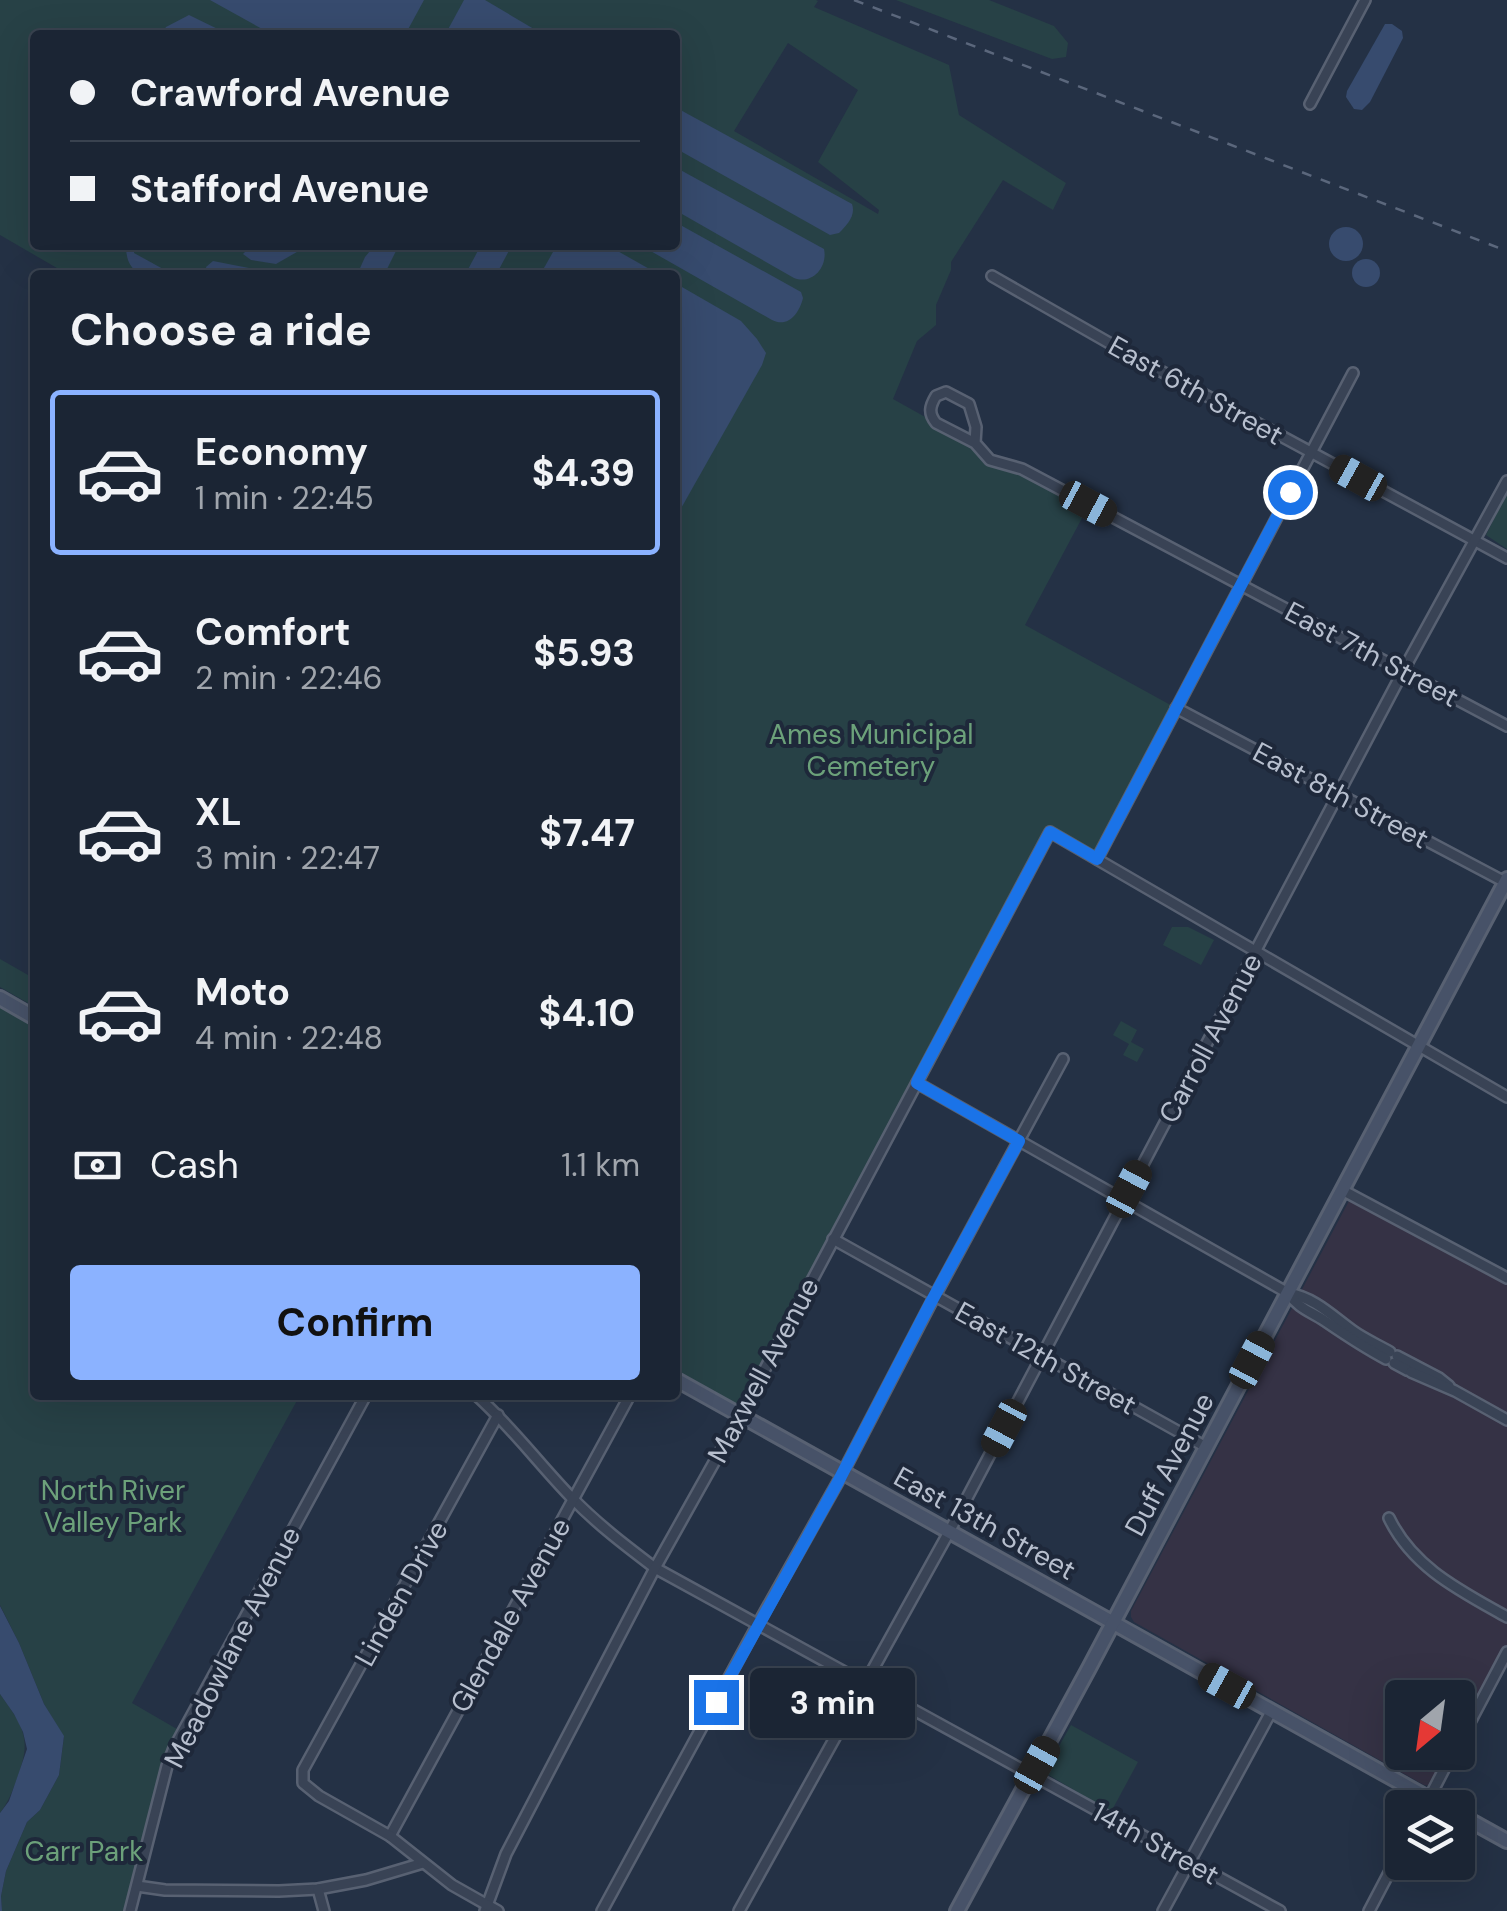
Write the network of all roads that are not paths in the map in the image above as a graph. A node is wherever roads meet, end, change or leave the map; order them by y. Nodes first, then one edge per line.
1 (1365, 0) edge
2 (1310, 104) dead end
3 (992, 276) dead end
4 (1354, 372) dead end
5 (975, 443) junction
6 (1312, 452) junction
7 (1507, 481) edge
8 (1476, 541) junction
9 (1507, 558) edge
10 (1241, 585) junction
11 (1404, 671) junction
12 (1176, 708) junction
13 (1507, 726) edge
14 (1339, 794) junction
15 (1097, 859) junction
16 (1505, 888) edge
17 (1256, 950) junction
18 (0, 998) edge
19 (30, 1015) edge
20 (1418, 1047) junction
21 (1063, 1059) dead end
22 (917, 1083) junction
23 (1507, 1097) edge
24 (1019, 1141) junction
25 (1342, 1190) junction
26 (1124, 1200) junction
27 (833, 1240) junction
28 (1506, 1274) edge
29 (1288, 1293) junction
30 (935, 1296) junction
31 (1042, 1356) junction
32 (1392, 1358) junction
33 (680, 1382) edge
34 (1455, 1391) junction
35 (363, 1400) edge
36 (481, 1400) edge
37 (627, 1400) edge
38 (498, 1416) junction
39 (740, 1416) junction
40 (1507, 1420) edge
41 (1206, 1447) junction
42 (843, 1473) junction
43 (573, 1500) junction
44 (1389, 1518) dead end
45 (949, 1532) junction
46 (654, 1568) junction
47 (1507, 1617) edge
48 (758, 1624) junction
49 (1113, 1624) junction
50 (1507, 1652) edge
51 (865, 1683) junction
52 (1272, 1710) junction
53 (1475, 1713) edge
54 (1032, 1775) junction
55 (1404, 1790) edge
56 (1475, 1823) edge
57 (390, 1836) junction
58 (1507, 1841) edge
59 (1190, 1862) junction
60 (422, 1863) junction
61 (1385, 1880) edge
62 (137, 1886) junction
63 (318, 1889) junction
64 (486, 1908) edge
65 (130, 1911) edge
66 (324, 1911) edge
67 (498, 1911) edge
68 (602, 1911) edge
69 (740, 1911) edge
70 (957, 1911) edge
71 (1163, 1911) edge
72 (1280, 1911) edge
73 (1369, 1911) edge

1 - 2 street
3 - 6 street, East 6th Street
4 - 6 street
5 - 5 street, East 7th Street
5 - 10 street, East 7th Street
6 - 8 street, East 6th Street
6 - 10 street
7 - 8 street, Carroll Avenue
8 - 9 street, East 6th Street
8 - 11 street, Carroll Avenue
10 - 11 street, East 7th Street
10 - 12 street
11 - 13 street, East 7th Street
11 - 14 street, Carroll Avenue
12 - 14 street, East 8th Street
12 - 15 street
14 - 16 street, East 8th Street
14 - 17 street, Carroll Avenue
15 - 17 street
15 - 22 street, Maxwell Avenue
16 - 20 main road, Duff Avenue
17 - 20 street
17 - 26 street, Carroll Avenue
18 - 19 main road
20 - 23 street
20 - 25 main road, Duff Avenue
21 - 24 street
22 - 24 street
22 - 27 street, Maxwell Avenue
24 - 26 street
24 - 30 street
25 - 28 street
25 - 29 main road, Duff Avenue
26 - 29 street
26 - 31 street, Carroll Avenue
27 - 30 street, East 12th Street
27 - 39 street, Maxwell Avenue
29 - 32 street
29 - 41 main road, Duff Avenue
30 - 31 street, East 12th Street
30 - 42 street
31 - 41 street, East 12th Street
31 - 45 street, Carroll Avenue
32 - 34 street
32 - 34 street
33 - 39 main road, East 13th Street
34 - 40 street
35 - 62 street, Meadowlane Avenue
36 - 38 street, 14th Street
37 - 43 street, Glendale Avenue
38 - 43 street, 14th Street
38 - 57 street, Linden Drive
39 - 42 main road, East 13th Street
39 - 46 street, Maxwell Avenue
41 - 49 main road, Duff Avenue
42 - 45 main road, East 13th Street
42 - 48 street
43 - 46 street, 14th Street
43 - 57 street, Glendale Avenue
44 - 47 street
45 - 49 main road, East 13th Street
45 - 51 street, Carroll Avenue
46 - 48 street, 14th Street
46 - 64 street, Maxwell Avenue
48 - 51 street, 14th Street
48 - 68 street
49 - 52 main road, East 13th Street
49 - 54 main road, Duff Avenue
50 - 53 street
51 - 54 street, 14th Street
51 - 69 street, Carroll Avenue
52 - 55 main road, East 13th Street
52 - 59 street
54 - 59 street, 14th Street
54 - 70 main road, Duff Avenue
56 - 58 main road
57 - 60 street
59 - 71 street
59 - 72 street, 14th Street
60 - 63 street
60 - 64 street
61 - 73 street
62 - 63 street
62 - 65 street, Meadowlane Avenue
63 - 66 street
64 - 67 street

